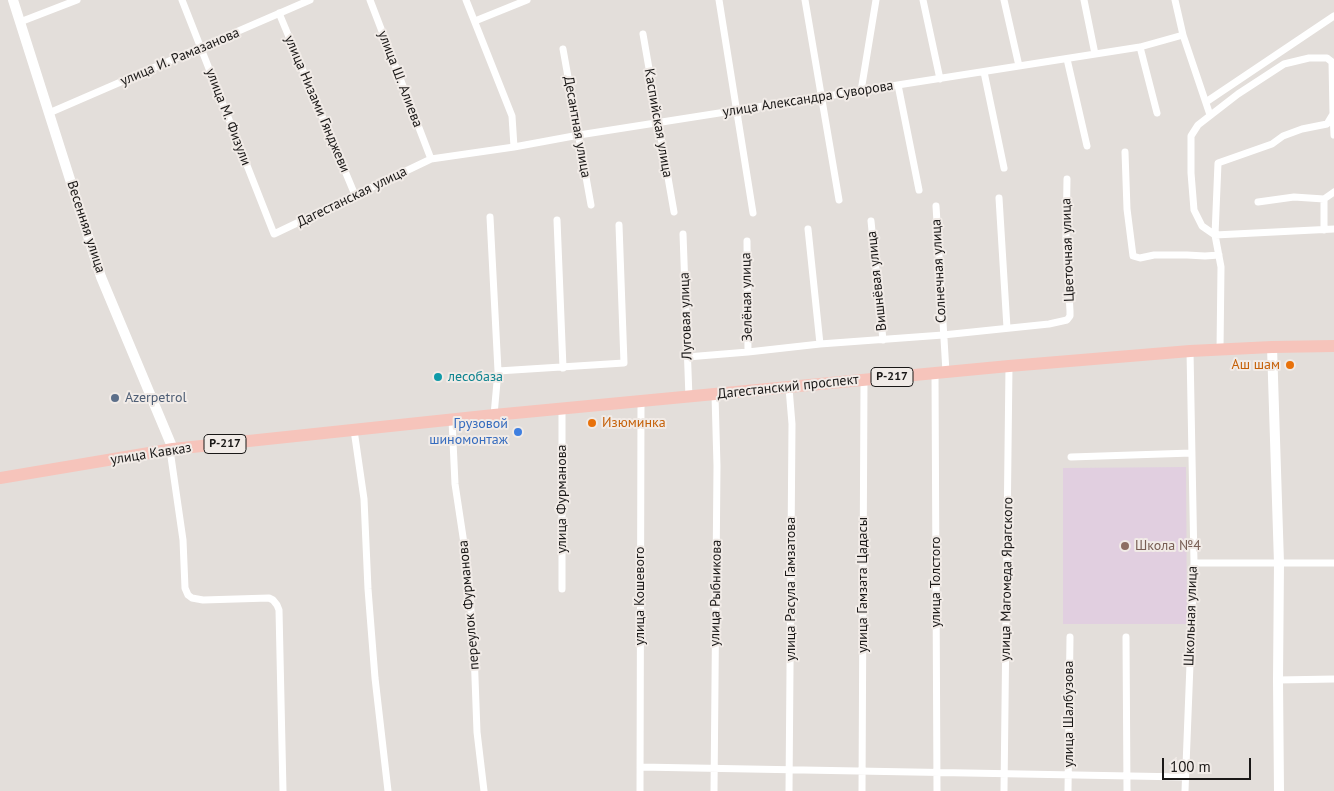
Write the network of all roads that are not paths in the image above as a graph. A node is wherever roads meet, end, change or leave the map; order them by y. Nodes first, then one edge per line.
1 (13, 0) edge
2 (77, 0) edge
3 (182, 0) edge
4 (310, 0) edge
5 (370, 0) edge
6 (466, 0) edge
7 (528, 0) edge
8 (719, 0) edge
9 (804, 0) edge
10 (876, 0) edge
11 (924, 0) edge
12 (1004, 0) edge
13 (1084, 0) edge
14 (1175, 0) edge
15 (279, 13) junction
16 (1334, 16) edge
17 (475, 21) junction
18 (20, 22) junction
19 (643, 34) dead end
20 (1183, 35) junction
21 (1140, 47) junction
22 (201, 48) junction
23 (563, 49) dead end
24 (1095, 54) junction
25 (1066, 59) junction
26 (1019, 66) junction
27 (984, 72) junction
28 (940, 78) junction
29 (898, 85) junction
30 (862, 91) junction
31 (821, 97) junction
32 (1206, 102) junction
33 (736, 111) junction
34 (49, 113) junction
35 (1157, 113) dead end
36 (1333, 114) edge
37 (1210, 115) junction
38 (658, 123) junction
39 (578, 136) junction
40 (1334, 136) edge
41 (1087, 146) dead end
42 (514, 147) junction
43 (1126, 152) dead end
44 (431, 159) junction
45 (1004, 168) dead end
46 (1067, 179) dead end
47 (919, 190) dead end
48 (1334, 192) edge
49 (355, 195) junction
50 (999, 198) dead end
51 (1324, 199) junction
52 (838, 200) dead end
53 (1258, 202) dead end
54 (591, 205) dead end
55 (936, 206) dead end
56 (674, 212) dead end
57 (752, 213) dead end
58 (490, 217) dead end
59 (557, 220) dead end
60 (871, 221) dead end
61 (619, 225) dead end
62 (808, 229) dead end
63 (1334, 229) edge
64 (1324, 230) junction
65 (274, 234) joint
66 (683, 234) dead end
67 (1215, 236) junction
68 (747, 241) dead end
69 (1219, 255) junction
70 (1007, 328) junction
71 (943, 335) junction
72 (883, 340) junction
73 (820, 344) junction
74 (1334, 346) edge
75 (1272, 347) junction
76 (1220, 350) junction
77 (1190, 351) junction
78 (748, 352) junction
79 (687, 357) junction
80 (1009, 366) junction
81 (563, 368) junction
82 (498, 371) junction
83 (940, 372) junction
84 (864, 380) junction
85 (789, 388) junction
86 (715, 395) junction
87 (689, 398) junction
88 (641, 402) junction
89 (562, 409) junction
90 (494, 416) junction
91 (452, 420) junction
92 (354, 430) junction
93 (172, 449) junction
94 (1192, 453) junction
95 (1071, 457) dead end
96 (0, 478) edge
97 (1194, 562) junction
98 (1280, 563) junction
99 (1334, 563) edge
100 (562, 589) dead end
101 (1070, 636) dead end
102 (1126, 637) dead end
103 (1334, 679) edge
104 (1278, 680) junction
105 (640, 767) junction
106 (714, 769) junction
107 (789, 770) junction
108 (862, 771) junction
109 (937, 773) junction
110 (1005, 774) junction
111 (1069, 775) junction
112 (1127, 776) junction
113 (1185, 777) junction
114 (283, 791) edge
115 (388, 791) edge
116 (484, 791) edge
117 (640, 791) edge
118 (714, 791) edge
119 (789, 791) edge
120 (862, 791) edge
121 (937, 791) edge
122 (1004, 791) edge
123 (1068, 791) edge
124 (1127, 791) edge
125 (1185, 791) edge
126 (1279, 791) edge

1 - 18 street, Весенняя улица
2 - 18 street
3 - 22 street, улица М. Физули
4 - 15 street, улица И. Рамазанова
5 - 44 street, улица Ш. Алиева
6 - 17 street
7 - 17 street
8 - 33 street
9 - 31 street
10 - 30 street
11 - 28 street
12 - 26 street
13 - 24 street
14 - 20 street
15 - 22 street, улица И. Рамазанова
15 - 49 street, улица Низами Гянджеви
16 - 32 street
17 - 42 street
18 - 34 street, Весенняя улица
19 - 38 street, Каспийская улица
20 - 21 street, улица Александра Суворова
20 - 32 street
21 - 24 street, улица Александра Суворова
21 - 35 street
22 - 34 street, улица И. Рамазанова
22 - 65 street, улица М. Физули
23 - 39 street, Десантная улица
24 - 25 street, улица Александра Суворова
25 - 26 street, улица Александра Суворова
25 - 41 street
26 - 27 street, улица Александра Суворова
27 - 28 street, улица Александра Суворова
27 - 45 street
28 - 29 street, улица Александра Суворова
29 - 30 street, улица Александра Суворова
29 - 47 street
30 - 31 street, улица Александра Суворова
31 - 33 street, улица Александра Суворова
31 - 52 street
32 - 37 street
33 - 38 street, улица Александра Суворова
33 - 57 street
34 - 93 street, Весенняя улица
36 - 37 street
36 - 40 street
36 - 67 street
37 - 67 street
38 - 39 street, улица Александра Суворова
38 - 56 street, Каспийская улица
39 - 42 street, улица Александра Суворова
39 - 54 street, Десантная улица
42 - 44 street, улица Александра Суворова
43 - 69 street
44 - 49 street, Дагестанская улица
46 - 70 street, Цветочная улица
48 - 51 street
49 - 65 street, Дагестанская улица
50 - 70 street
51 - 53 street
51 - 64 street
55 - 71 street, Солнечная улица
58 - 82 street
59 - 81 street
60 - 72 street, Вишнёвая улица
61 - 81 street
62 - 73 street
63 - 64 street
64 - 67 street
66 - 79 street, Луговая улица
67 - 69 street
68 - 78 street, Зелёная улица
69 - 76 street
70 - 71 street
71 - 72 street
71 - 83 street, Солнечная улица
72 - 73 street
73 - 78 street
74 - 75 highway, Дагестанский проспект / Р-217
75 - 76 highway, Дагестанский проспект / Р-217
75 - 98 street
76 - 77 highway, Дагестанский проспект / Р-217
77 - 80 highway, Дагестанский проспект / Р-217
77 - 94 street, Школьная улица
78 - 79 street, Зелёная улица
79 - 87 street, Луговая улица
80 - 83 highway, Дагестанский проспект / Р-217
80 - 110 street, улица Магомеда Ярагского
81 - 82 street
82 - 90 street
83 - 84 highway, Дагестанский проспект / Р-217
83 - 109 street, улица Толстого
84 - 85 highway, Дагестанский проспект / Р-217
84 - 108 street, улица Гамзата Цадасы
85 - 86 highway, Дагестанский проспект / Р-217
85 - 107 street, улица Расула Гамзатова
86 - 87 highway, Дагестанский проспект / Р-217
86 - 106 street, улица Рыбникова
87 - 88 highway, Дагестанский проспект / Р-217
88 - 89 highway, Дагестанский проспект / Р-217
88 - 105 street, улица Кошевого
89 - 90 highway, Дагестанский проспект / Р-217
89 - 100 street, улица Фурманова
90 - 91 highway, Дагестанский проспект / Р-217
91 - 92 highway, улица Кавказ / Р-217
91 - 116 street, переулок Фурманова
92 - 93 highway, улица Кавказ / Р-217
92 - 115 street
93 - 96 highway, улица Кавказ / Р-217
93 - 114 street
94 - 95 street
94 - 97 street, Школьная улица
97 - 98 street
97 - 113 street, Школьная улица
98 - 99 street
98 - 104 street
101 - 111 street, улица Шалбузова
102 - 112 street
103 - 104 street
104 - 126 street
105 - 106 street
105 - 117 street, улица Кошевого
106 - 107 street
106 - 118 street, улица Рыбникова
107 - 108 street
107 - 119 street, улица Расула Гамзатова
108 - 109 street
108 - 120 street, улица Гамзата Цадасы
109 - 110 street
109 - 121 street, улица Толстого
110 - 111 street
110 - 122 street, улица Магомеда Ярагского
111 - 112 street
111 - 123 street, улица Шалбузова
112 - 113 street
112 - 124 street
113 - 125 street, Школьная улица

